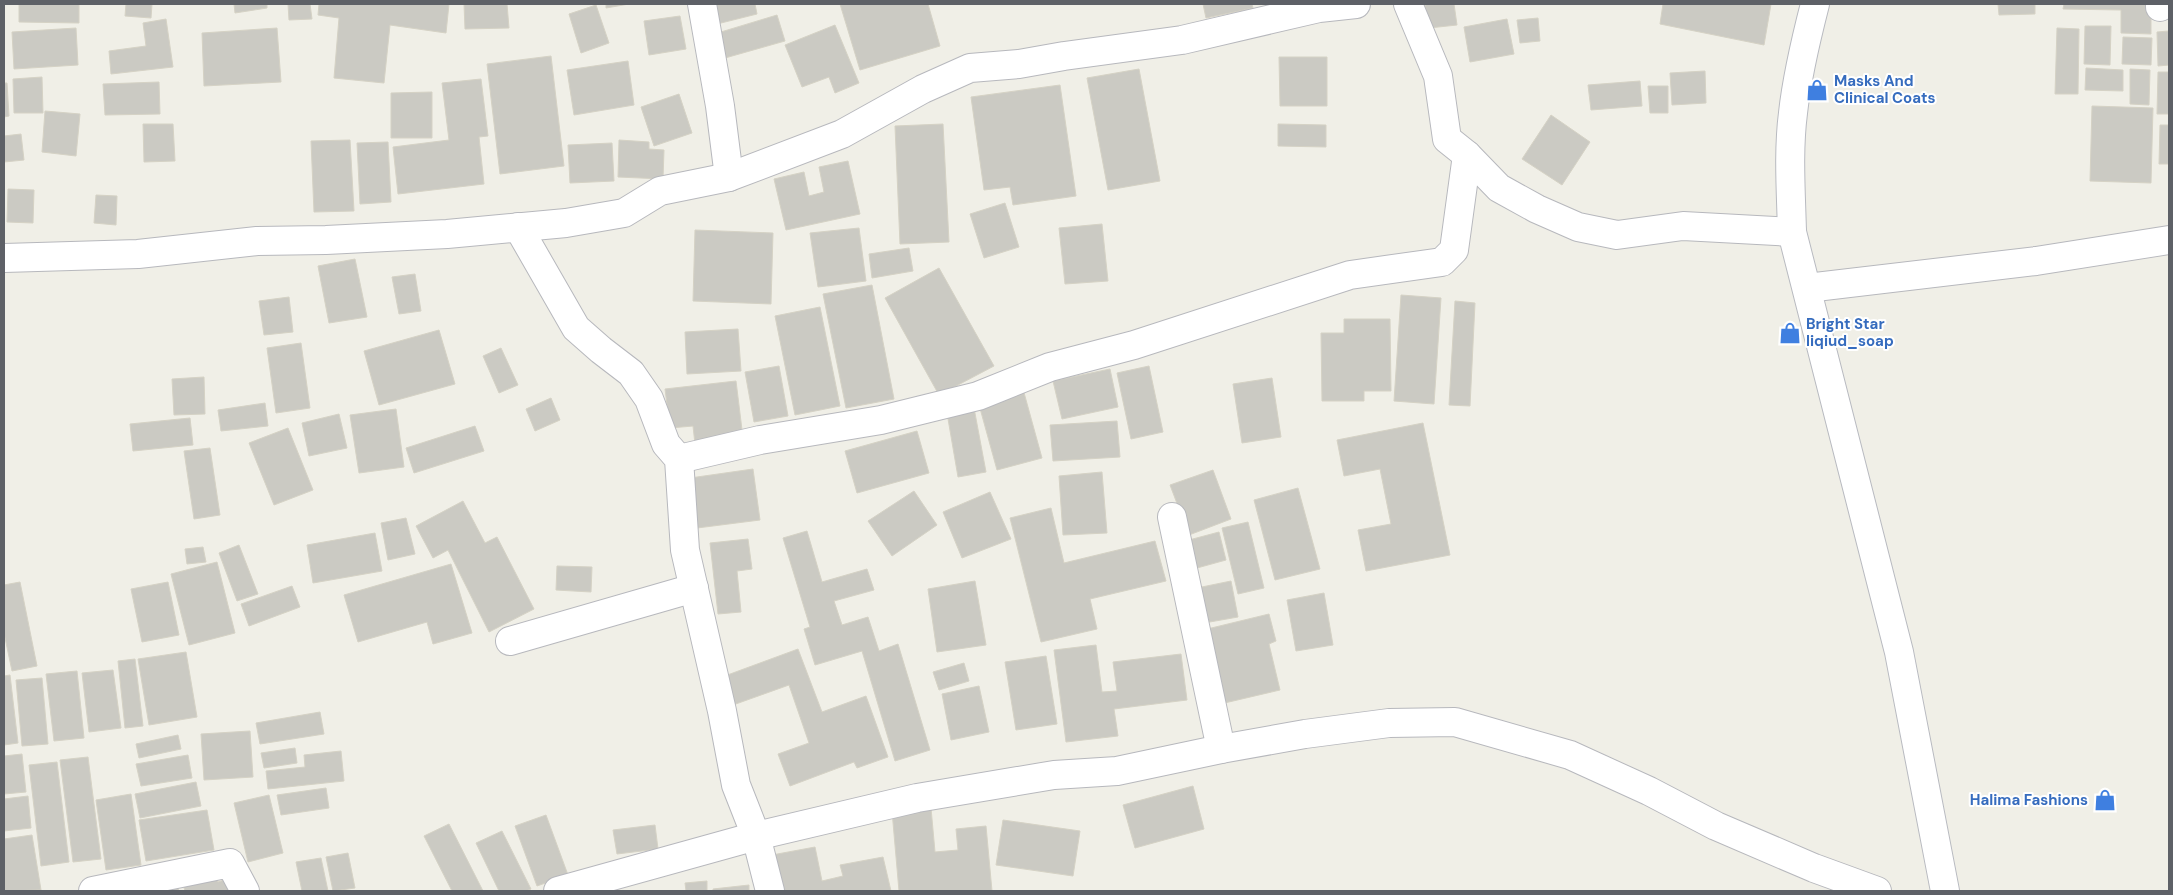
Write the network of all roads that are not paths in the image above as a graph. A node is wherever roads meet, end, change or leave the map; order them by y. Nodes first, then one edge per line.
1 (702, 4) edge
2 (1356, 4) edge
3 (1408, 4) edge
4 (1815, 4) edge
5 (1467, 155) junction
6 (729, 176) junction
7 (518, 227) junction
8 (1792, 232) junction
9 (2169, 240) edge
10 (4, 258) edge
11 (1807, 288) junction
12 (679, 459) junction
13 (1172, 517) dead end
14 (694, 588) junction
15 (510, 642) dead end
16 (1221, 749) junction
17 (756, 836) junction
18 (93, 891) edge
19 (245, 891) edge
20 (558, 891) edge
21 (770, 891) edge
22 (1877, 891) edge
23 (1945, 891) edge

1 - 6 street
2 - 6 street
3 - 5 street
4 - 8 street
5 - 8 street
5 - 12 street
6 - 7 street
7 - 10 street
7 - 12 street
8 - 11 street
9 - 11 street
11 - 23 street
12 - 14 street
13 - 16 street
14 - 15 street
14 - 17 street
16 - 17 street
16 - 22 street
17 - 20 street
17 - 21 street
18 - 19 street

